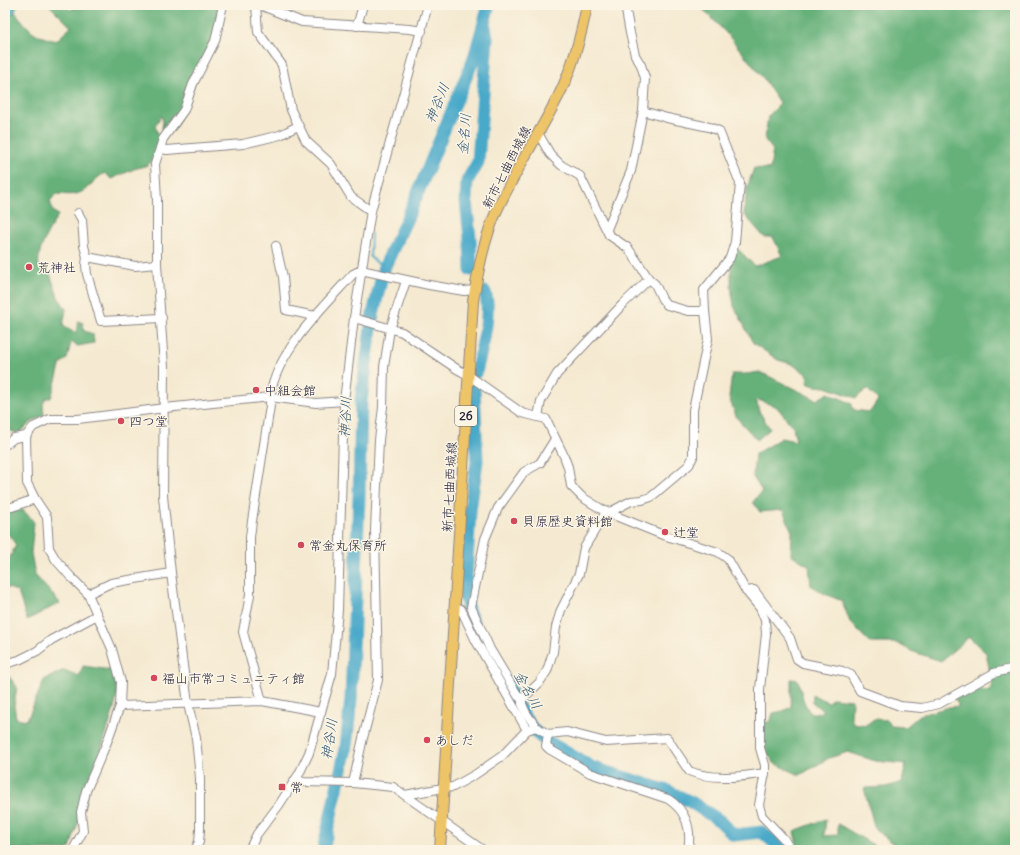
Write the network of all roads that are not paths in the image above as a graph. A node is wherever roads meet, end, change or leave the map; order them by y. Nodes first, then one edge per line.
1 (223, 5) edge
2 (256, 5) edge
3 (260, 5) edge
4 (363, 5) edge
5 (428, 5) edge
6 (587, 5) edge
7 (626, 5) edge
8 (357, 26) junction
9 (422, 31) junction
10 (643, 111) junction
11 (298, 126) junction
12 (538, 133) junction
13 (160, 149) junction
14 (371, 211) junction
15 (78, 213) dead end
16 (607, 229) junction
17 (276, 246) dead end
18 (87, 257) junction
19 (157, 264) junction
20 (363, 270) junction
21 (649, 279) junction
22 (406, 281) junction
23 (475, 290) junction
24 (705, 311) junction
25 (314, 316) junction
26 (162, 318) junction
27 (354, 318) junction
28 (390, 329) junction
29 (468, 375) junction
30 (270, 397) junction
31 (344, 401) junction
32 (165, 408) junction
33 (538, 417) junction
34 (26, 436) junction
35 (555, 439) junction
36 (5, 445) edge
37 (35, 499) junction
38 (5, 508) edge
39 (606, 512) junction
40 (171, 573) junction
41 (746, 591) junction
42 (88, 594) junction
43 (455, 607) junction
44 (97, 615) junction
45 (5, 664) edge
46 (1015, 668) edge
47 (522, 699) junction
48 (262, 701) junction
49 (188, 704) junction
50 (120, 706) junction
51 (321, 712) junction
52 (536, 728) junction
53 (527, 730) junction
54 (548, 734) junction
55 (765, 774) junction
56 (296, 779) junction
57 (353, 783) junction
58 (443, 788) junction
59 (405, 795) junction
60 (442, 822) junction
61 (789, 848) edge
62 (73, 850) edge
63 (195, 850) edge
64 (249, 850) edge
65 (440, 850) edge
66 (483, 850) edge
67 (688, 850) edge

1 - 13 street
2 - 11 street
3 - 8 street
4 - 8 street
5 - 9 street
6 - 12 main road, 新市七曲西城線 / 26
7 - 10 street
8 - 9 street
9 - 14 street
10 - 16 street
10 - 24 street
11 - 13 street
11 - 14 street
12 - 16 street
12 - 23 main road, 新市七曲西城線 / 26
13 - 19 street
14 - 20 street
15 - 18 street
16 - 21 street
17 - 25 street
18 - 19 street
18 - 26 street
19 - 26 street
20 - 22 street
20 - 25 street
20 - 27 street
21 - 24 street
21 - 33 street
22 - 23 street
22 - 28 street
23 - 29 main road, 新市七曲西城線 / 26
24 - 39 street
25 - 30 street
26 - 32 street
27 - 28 street
27 - 31 street
28 - 29 street
28 - 57 street
29 - 33 street
29 - 43 main road, 新市七曲西城線 / 26
30 - 31 street
30 - 32 street
30 - 48 street
31 - 51 street
32 - 34 street
32 - 40 street
33 - 35 street
34 - 36 street
34 - 37 street
35 - 39 street
35 - 47 street
37 - 38 street
37 - 42 street
39 - 41 street
39 - 47 street
40 - 42 street
40 - 49 street
41 - 46 street
41 - 55 street
42 - 44 street
43 - 53 street
43 - 58 main road, 新市七曲西城線 / 26
44 - 45 street
44 - 50 street
47 - 52 street
48 - 49 street
48 - 51 street
49 - 50 street
49 - 63 street
50 - 62 street
51 - 56 street
52 - 53 street
52 - 54 street
53 - 58 street
54 - 55 street
54 - 67 street
55 - 61 street
56 - 57 street
56 - 64 street
57 - 59 street
58 - 59 street
58 - 60 main road, 新市七曲西城線 / 26
59 - 60 street
60 - 65 main road, 新市七曲西城線 / 26
60 - 66 street

